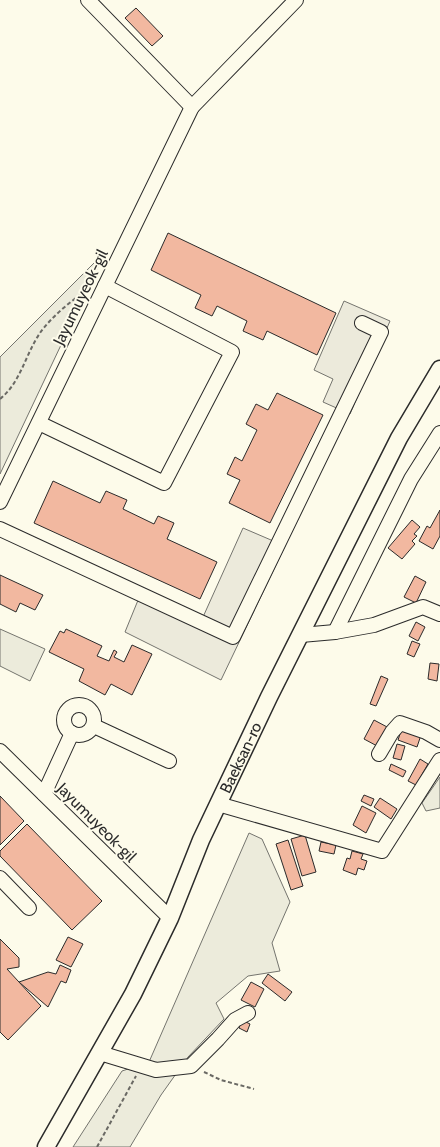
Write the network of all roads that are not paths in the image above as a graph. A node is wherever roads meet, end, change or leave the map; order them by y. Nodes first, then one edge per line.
1 (88, 0) edge
2 (296, 0) edge
3 (192, 107) junction
4 (105, 286) junction
5 (362, 323) dead end
6 (440, 369) edge
7 (39, 423) junction
8 (440, 433) edge
9 (0, 502) edge
10 (0, 529) edge
11 (440, 614) edge
12 (335, 632) junction
13 (301, 635) junction
14 (94, 726) junction
15 (72, 733) junction
16 (440, 740) edge
17 (0, 751) edge
18 (379, 754) dead end
19 (440, 760) edge
20 (169, 761) dead end
21 (44, 794) junction
22 (218, 804) junction
23 (0, 878) edge
24 (29, 908) dead end
25 (170, 918) junction
26 (248, 1013) dead end
27 (100, 1053) junction
28 (46, 1147) edge

1 - 3 street
2 - 3 street, Jayumuyeok-gil
3 - 4 street, Jayumuyeok-gil
4 - 7 street, Jayumuyeok-gil
4 - 7 street
5 - 10 street
6 - 13 main road, Baeksan-ro
7 - 9 street, Jayumuyeok-gil
8 - 12 street
11 - 12 street
12 - 13 street
13 - 22 main road, Baeksan-ro
14 - 15 street
14 - 15 street
14 - 20 street
15 - 21 street
16 - 18 street
17 - 21 street, Jayumuyeok-gil
19 - 22 street
21 - 25 street, Jayumuyeok-gil
22 - 25 main road, Baeksan-ro
23 - 24 street
25 - 27 main road, Baeksan-ro
26 - 27 street
27 - 28 main road, Baeksan-ro

